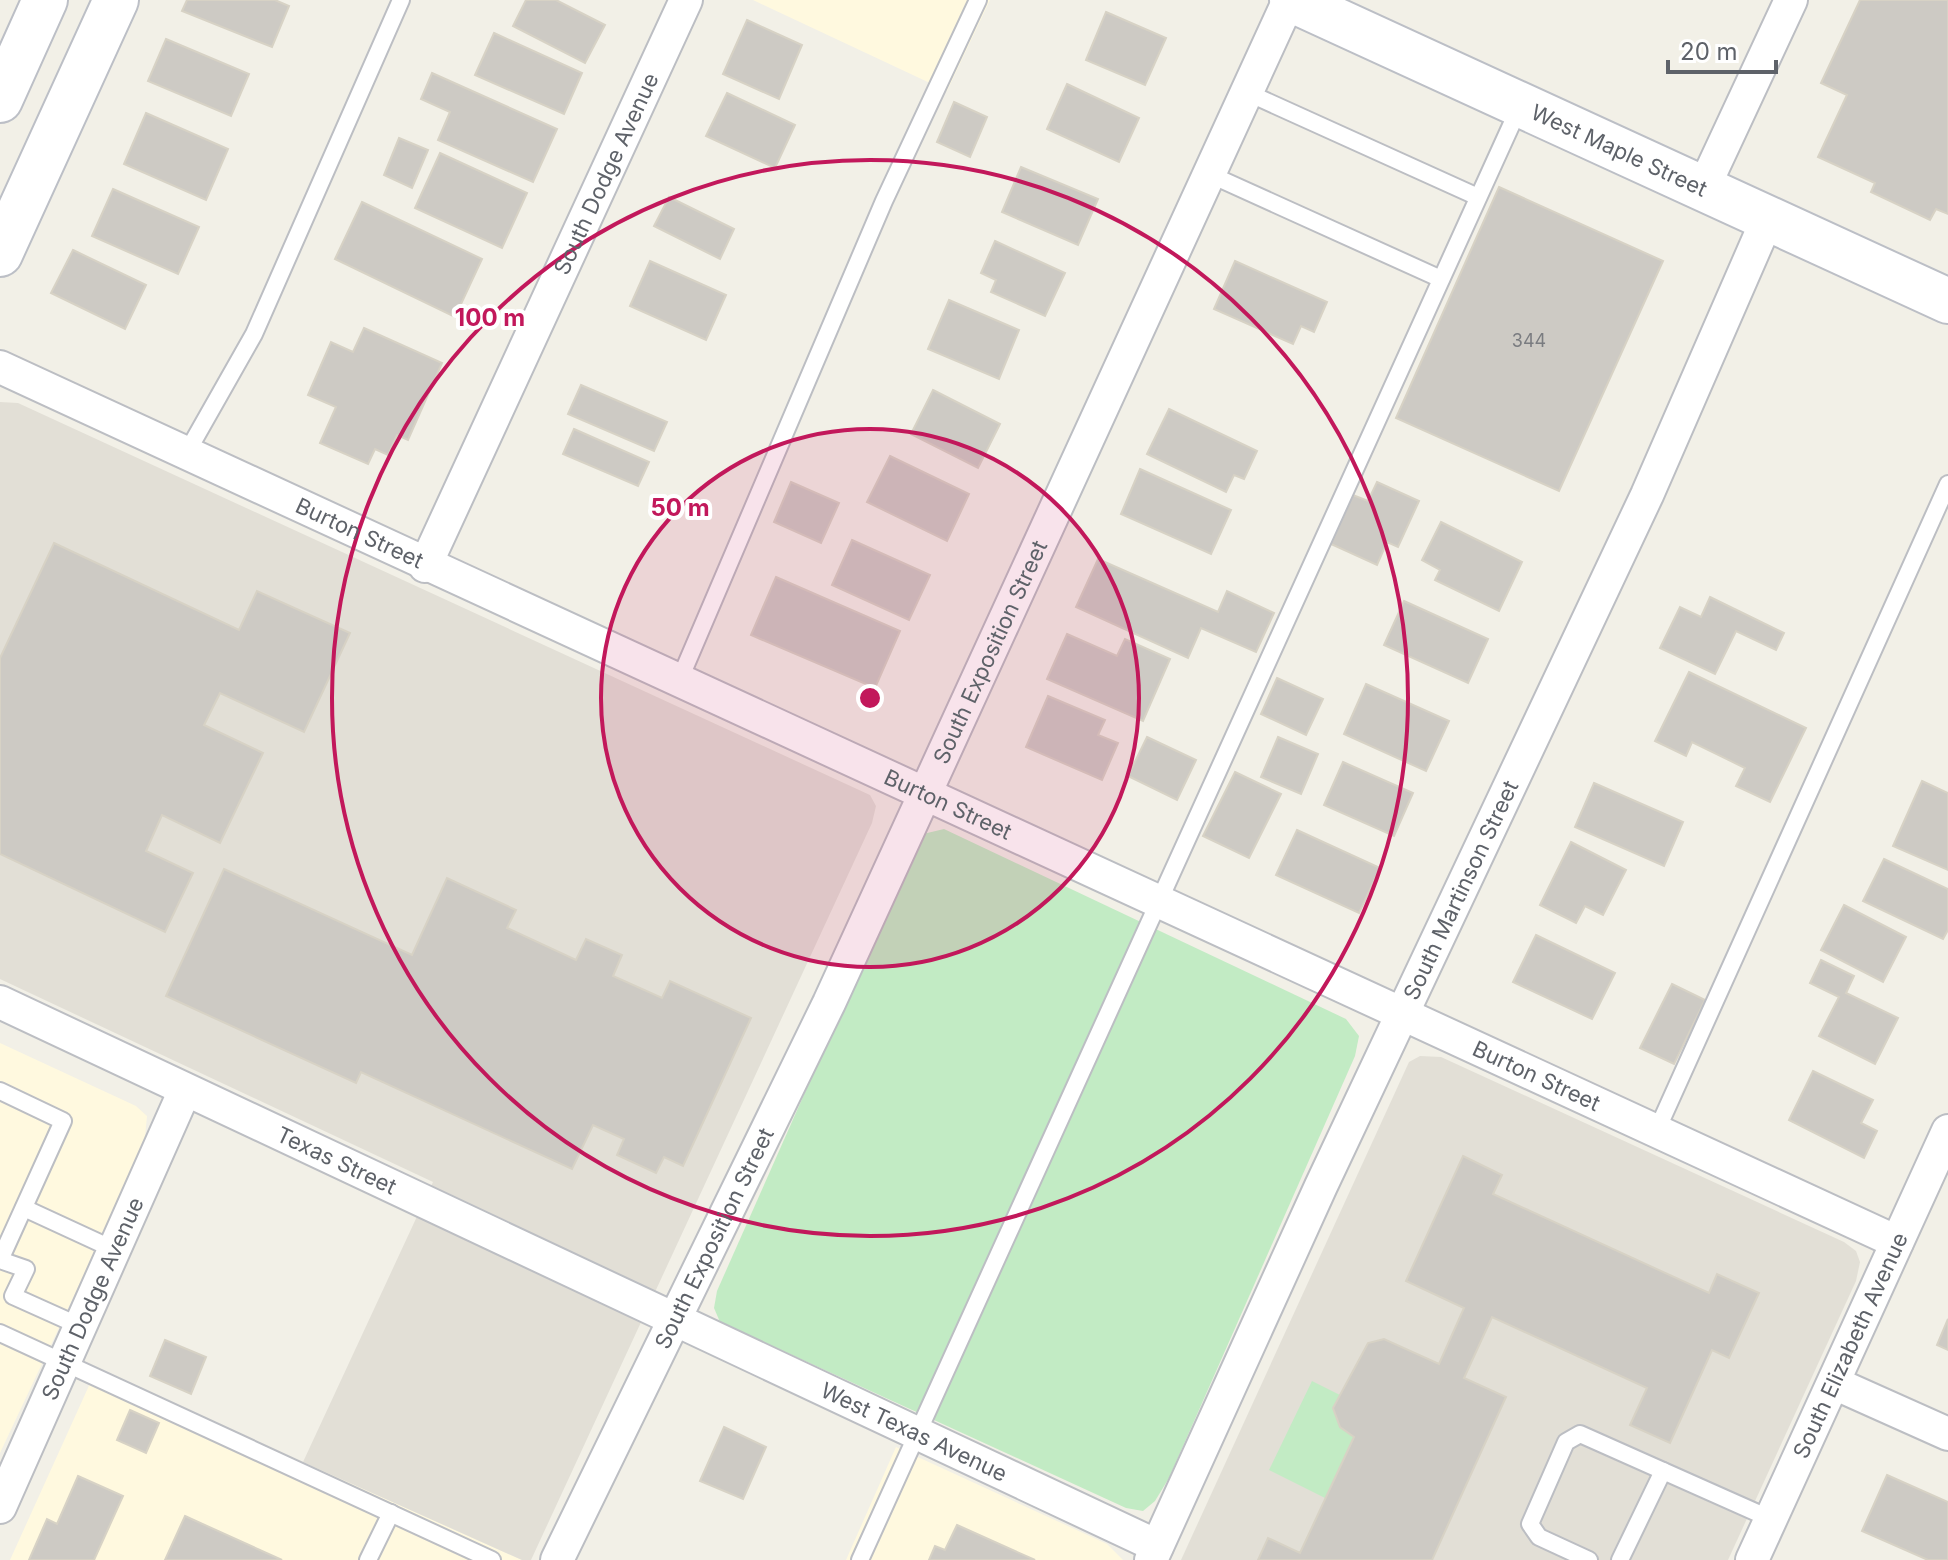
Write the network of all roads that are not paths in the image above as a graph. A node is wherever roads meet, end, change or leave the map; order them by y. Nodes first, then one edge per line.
1 (45, 0) edge
2 (116, 0) edge
3 (401, 0) edge
4 (686, 0) edge
5 (978, 0) edge
6 (1290, 0) edge
7 (1791, 0) edge
8 (1246, 92) junction
9 (0, 100) edge
10 (1520, 106) junction
11 (1209, 174) junction
12 (1702, 191) junction
13 (1478, 197) junction
14 (1767, 220) junction
15 (0, 254) edge
16 (1441, 279) junction
17 (1948, 301) edge
18 (0, 367) edge
19 (186, 454) junction
20 (1948, 484) edge
21 (425, 566) junction
22 (679, 681) junction
23 (926, 792) junction
24 (1160, 900) junction
25 (0, 1002) edge
26 (1403, 1012) junction
27 (185, 1090) junction
28 (0, 1091) edge
29 (1657, 1130) junction
30 (1948, 1131) edge
31 (24, 1208) junction
32 (1897, 1242) junction
33 (115, 1250) junction
34 (0, 1260) edge
35 (672, 1319) junction
36 (82, 1327) junction
37 (0, 1333) edge
38 (65, 1364) junction
39 (1834, 1383) junction
40 (917, 1433) junction
41 (1948, 1434) edge
42 (1663, 1471) junction
43 (0, 1507) edge
44 (391, 1513) junction
45 (1771, 1519) junction
46 (1154, 1553) edge
47 (368, 1560) edge
48 (492, 1560) edge
49 (557, 1560) edge
50 (860, 1560) edge
51 (1589, 1560) edge
52 (1620, 1560) edge
53 (1752, 1560) edge

1 - 9 street
2 - 15 street
3 - 19 lane
4 - 21 street, South Dodge Avenue
5 - 22 lane
6 - 8 street, South Exposition Street
6 - 10 street, West Maple Street
7 - 12 street
8 - 11 street, South Exposition Street
8 - 13 lane
10 - 12 street, West Maple Street
10 - 13 lane
11 - 16 lane
11 - 23 street, South Exposition Street
12 - 14 street, West Maple Street
13 - 16 lane
14 - 17 street, West Maple Street
14 - 26 street, South Martinson Street
16 - 24 lane
18 - 19 street, Burton Street
19 - 21 street, Burton Street
20 - 29 lane
21 - 22 street, Burton Street
22 - 23 street, Burton Street
23 - 24 street, Burton Street
23 - 35 street, South Exposition Street
24 - 26 street, Burton Street
24 - 40 lane
25 - 27 street, Texas Street
26 - 29 street, Burton Street
26 - 46 street, South Martinson Street
27 - 33 street, South Dodge Avenue
27 - 35 street, Texas Street
28 - 31 lane
29 - 32 street, Burton Street
30 - 32 street, South Elizabeth Avenue
31 - 33 lane
31 - 34 lane
32 - 39 street, South Elizabeth Avenue
33 - 36 street, South Dodge Avenue
34 - 36 lane
35 - 40 street, West Texas Avenue
35 - 49 street, South Exposition Street
36 - 38 street, South Dodge Avenue
37 - 38 lane
38 - 43 street, South Dodge Avenue
38 - 44 lane
39 - 41 street
39 - 45 street, South Elizabeth Avenue
40 - 46 street, West Texas Avenue
40 - 50 lane
42 - 45 lane
42 - 51 lane
42 - 52 lane
44 - 47 lane
44 - 48 lane
45 - 53 street, South Elizabeth Avenue

